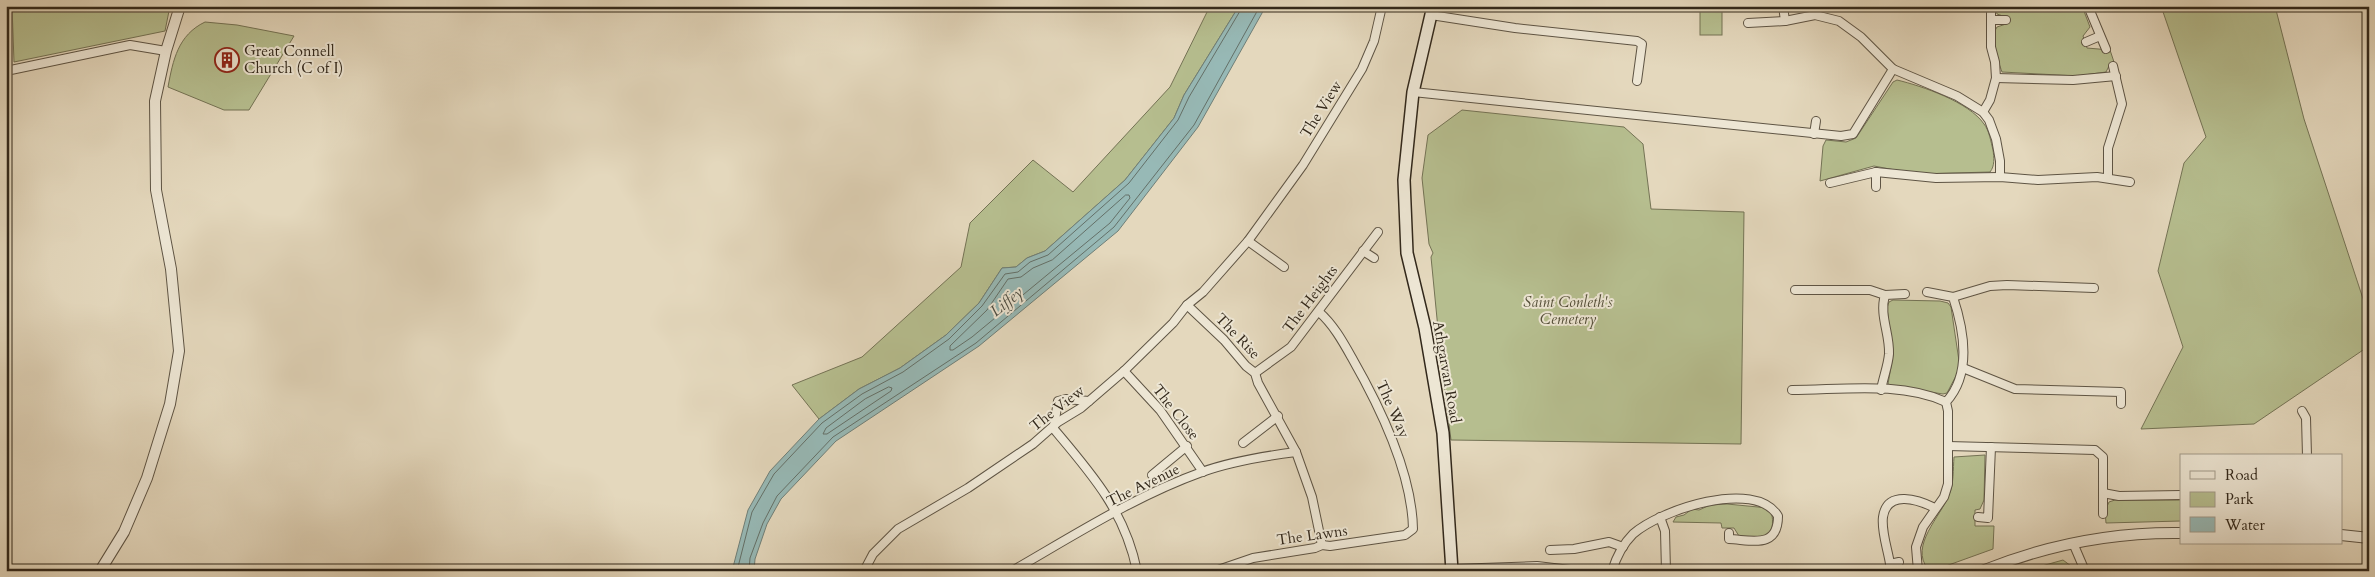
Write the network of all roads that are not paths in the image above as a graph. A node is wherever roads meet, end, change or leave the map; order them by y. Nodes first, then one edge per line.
1 (180, 6) edge
2 (1382, 6) edge
3 (1783, 6) edge
4 (1991, 6) edge
5 (2088, 6) edge
6 (1432, 11) edge
7 (1992, 20) junction
8 (2006, 20) dead end
9 (1785, 21) junction
10 (1748, 23) dead end
11 (2100, 36) junction
12 (2086, 42) dead end
13 (2106, 49) dead end
14 (166, 51) junction
15 (2113, 66) dead end
16 (1893, 69) junction
17 (6, 72) edge
18 (2116, 76) junction
19 (1996, 78) junction
20 (1637, 81) dead end
21 (1413, 92) junction
22 (1984, 112) junction
23 (1816, 121) dead end
24 (1814, 134) junction
25 (1876, 172) junction
26 (2000, 177) junction
27 (2108, 178) junction
28 (2130, 182) dead end
29 (1830, 183) dead end
30 (1876, 187) dead end
31 (1378, 232) dead end
32 (1248, 241) junction
33 (1364, 251) junction
34 (1374, 258) dead end
35 (1284, 268) dead end
36 (2094, 288) dead end
37 (1795, 290) dead end
38 (1927, 292) dead end
39 (1905, 294) dead end
40 (1885, 295) junction
41 (1953, 296) junction
42 (1187, 305) junction
43 (1319, 312) junction
44 (1963, 368) junction
45 (1124, 371) junction
46 (1255, 373) junction
47 (1792, 390) dead end
48 (1881, 390) junction
49 (1089, 401) junction
50 (1946, 402) junction
51 (2121, 404) dead end
52 (2302, 411) dead end
53 (1278, 416) junction
54 (1053, 427) junction
55 (1243, 443) dead end
56 (1187, 446) junction
57 (1948, 446) junction
58 (1991, 447) junction
59 (1296, 452) junction
60 (2307, 454) edge
61 (1203, 472) junction
62 (1152, 475) dead end
63 (2103, 493) junction
64 (2180, 495) edge
65 (1935, 508) junction
66 (1117, 512) junction
67 (2102, 514) dead end
68 (1660, 517) junction
69 (1978, 517) dead end
70 (1412, 530) joint
71 (1729, 533) dead end
72 (2180, 533) edge
73 (2342, 535) edge
74 (2369, 538) edge
75 (2073, 543) junction
76 (1322, 544) junction
77 (1623, 547) junction
78 (1550, 550) dead end
79 (1899, 562) dead end
80 (100, 571) edge
81 (864, 571) edge
82 (1012, 571) edge
83 (1137, 571) edge
84 (1215, 571) edge
85 (1442, 571) edge
86 (1452, 571) edge
87 (1570, 571) edge
88 (1612, 571) edge
89 (1666, 571) edge
90 (1918, 571) edge
91 (1982, 571) edge
92 (2085, 571) edge

1 - 14 street
2 - 32 street, The View
3 - 9 street
4 - 7 street
5 - 11 street
6 - 20 street
6 - 21 main road, Athgarvan Road
7 - 8 street
7 - 19 street
9 - 10 street
9 - 16 street
11 - 12 street
11 - 13 street
14 - 17 street
14 - 80 street
15 - 18 street
16 - 22 street
16 - 24 street
18 - 19 street
18 - 27 street
19 - 22 street
21 - 24 street
21 - 86 main road, Athgarvan Road
22 - 26 street
23 - 24 street
25 - 26 street
25 - 29 street
25 - 30 street
26 - 27 street
27 - 28 street
31 - 33 street, The Heights
32 - 35 street
32 - 42 street, The View
33 - 34 street
33 - 43 street, The Heights
36 - 41 street
37 - 40 street
38 - 41 street
39 - 40 street
40 - 48 street
41 - 44 street
42 - 45 street, The View
42 - 46 street, The Rise
43 - 46 street, The Heights
43 - 70 street, The Way
44 - 50 street
44 - 51 street
45 - 49 street, The View
45 - 56 street, The Close
46 - 53 street, The Rise
47 - 48 street
48 - 50 street
49 - 54 street, The View
49 - 54 street
50 - 57 street
52 - 60 street
53 - 55 street
53 - 59 street, The Rise
54 - 66 street
54 - 81 street, The View
56 - 61 street, The Close
56 - 62 street
57 - 58 street
57 - 65 street
58 - 63 street
58 - 69 street
59 - 61 street, The Avenue
59 - 76 street, The Rise
61 - 66 street, The Avenue
63 - 64 street
63 - 67 street
65 - 79 street
65 - 90 street
66 - 82 street, The Avenue
66 - 83 street
68 - 71 street
68 - 77 street
68 - 89 street
70 - 76 street, The Lawns
72 - 75 street
73 - 74 street
75 - 91 street
75 - 92 street
76 - 84 street, The Lawns
77 - 78 street
77 - 88 street
85 - 86 street
86 - 87 street

